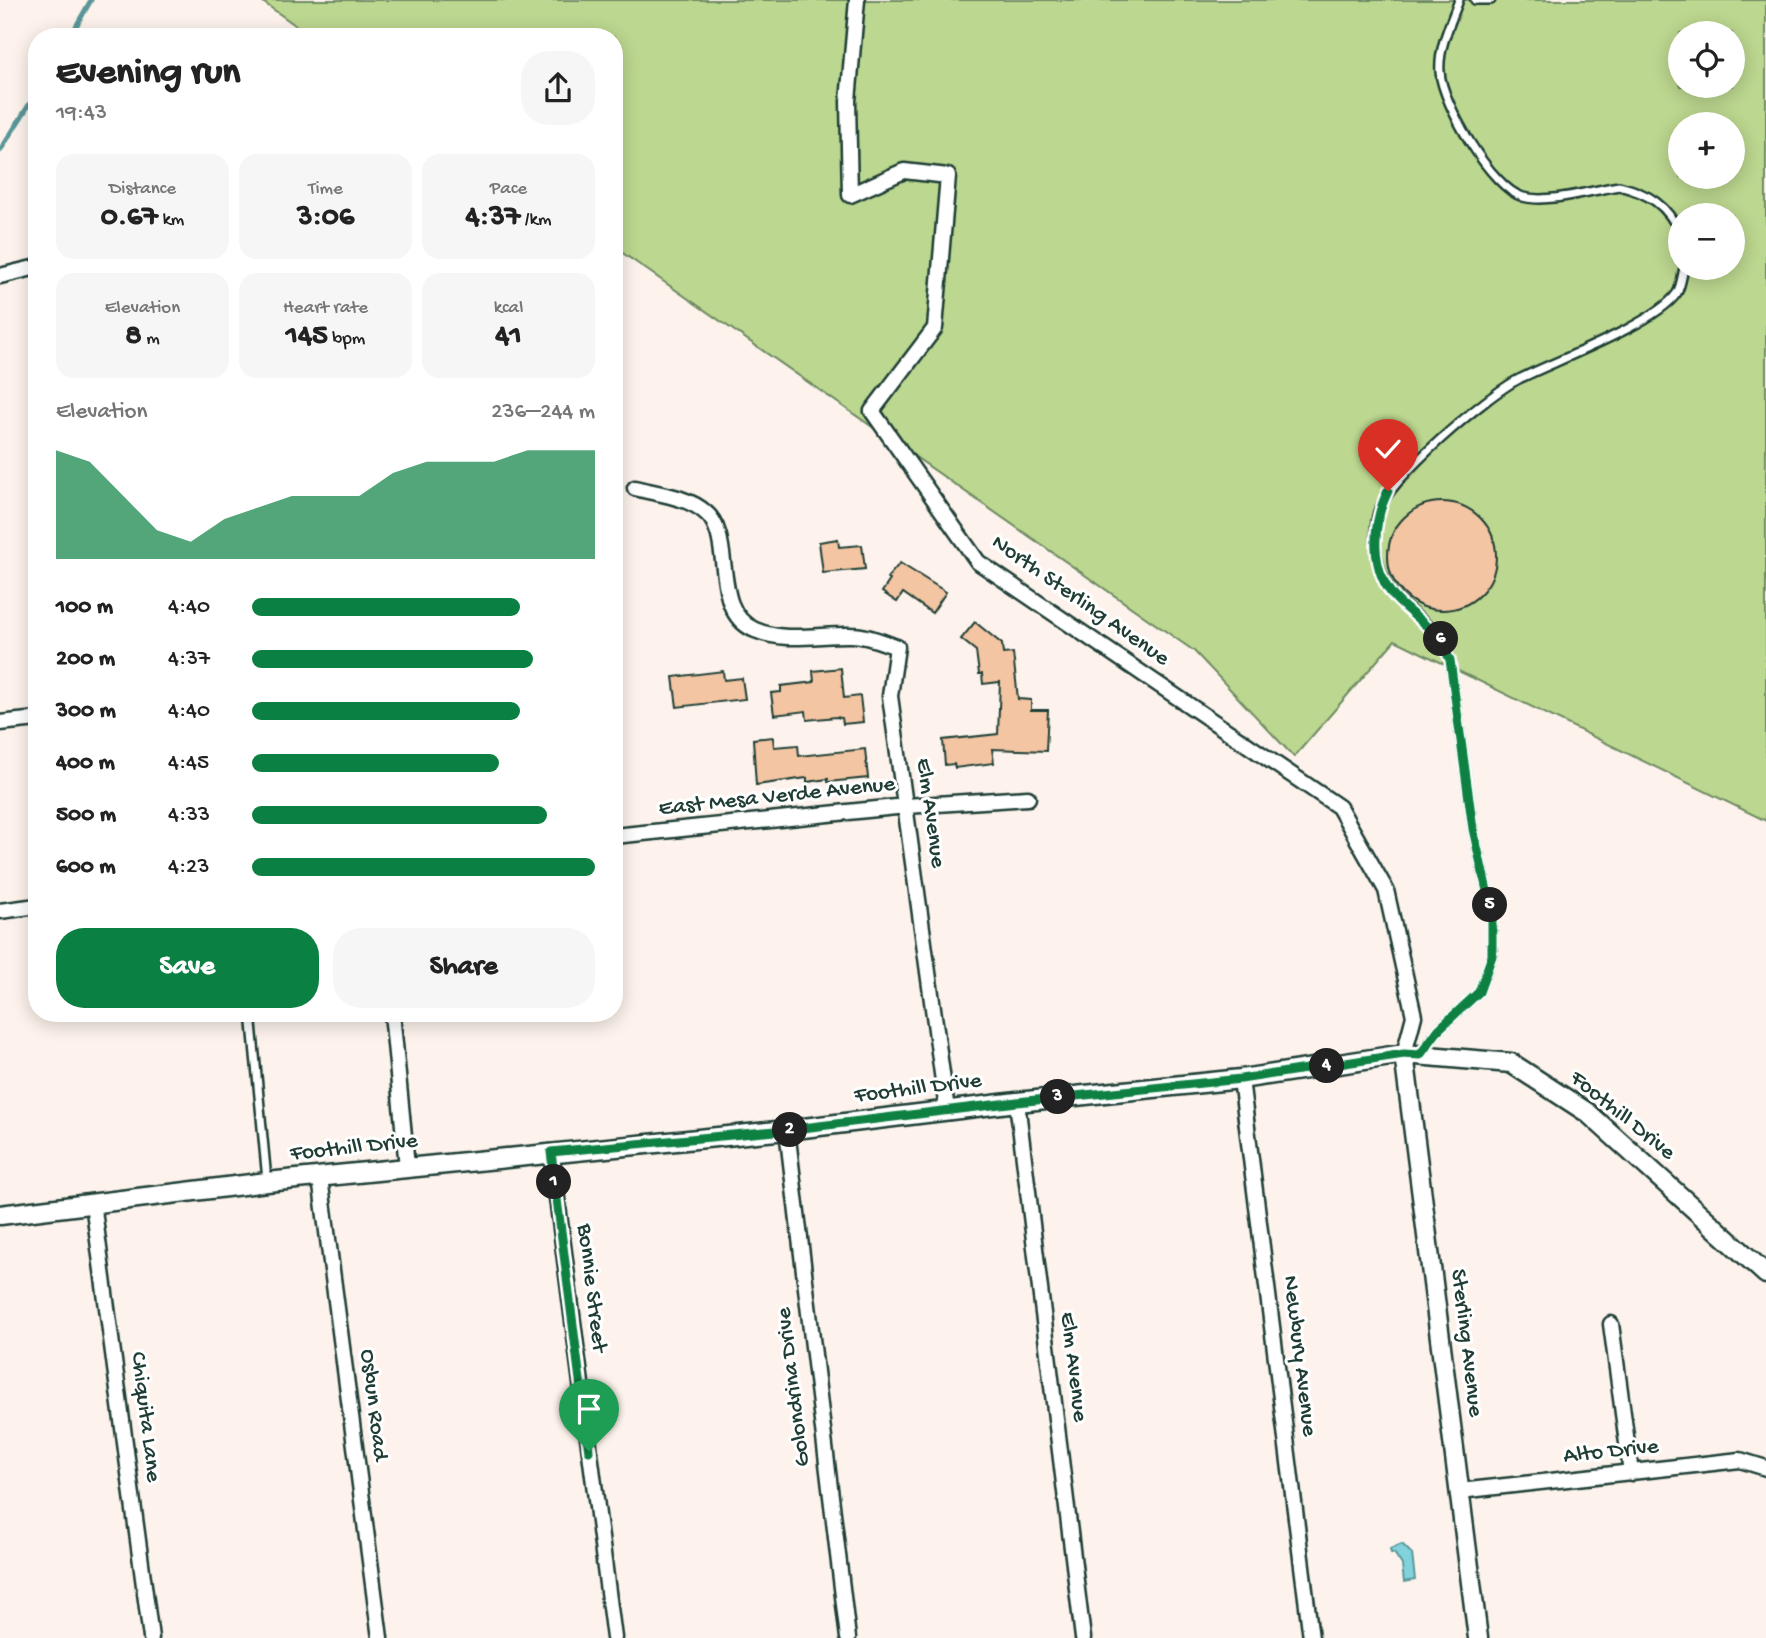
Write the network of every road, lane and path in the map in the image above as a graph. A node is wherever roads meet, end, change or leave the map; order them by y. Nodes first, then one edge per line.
1 (858, 0) edge
2 (1459, 0) edge
3 (1475, 0) edge
4 (1491, 0) edge
5 (1668, 211) edge
6 (28, 269) edge
7 (0, 276) edge
8 (1681, 280) edge
9 (635, 488) dead end
10 (28, 720) edge
11 (0, 723) edge
12 (1028, 798) dead end
13 (906, 806) junction
14 (623, 835) edge
15 (28, 907) edge
16 (0, 911) edge
17 (252, 1022) edge
18 (393, 1022) edge
19 (1412, 1055) junction
20 (1241, 1079) junction
21 (1017, 1102) junction
22 (947, 1110) junction
23 (786, 1130) junction
24 (551, 1152) junction
25 (407, 1167) junction
26 (320, 1178) junction
27 (267, 1182) junction
28 (93, 1203) junction
29 (0, 1216) edge
30 (1763, 1267) edge
31 (1611, 1324) dead end
32 (1766, 1468) edge
33 (1631, 1473) junction
34 (1461, 1491) junction
35 (151, 1638) edge
36 (380, 1638) edge
37 (614, 1638) edge
38 (848, 1638) edge
39 (1083, 1638) edge
40 (1311, 1638) edge
41 (1479, 1638) edge

1 - 19 street, North Sterling Avenue
2 - 5 lane
3 - 4 lane
6 - 7 street
8 - 19 lane
9 - 13 street, Elm Avenue
10 - 11 street
12 - 13 street, East Mesa Verde Avenue
13 - 14 street, East Mesa Verde Avenue
13 - 22 street, Elm Avenue
15 - 16 street
17 - 27 lane
18 - 25 street
19 - 20 street, Foothill Drive
19 - 30 street, Foothill Drive
19 - 34 street, Sterling Avenue
20 - 21 street, Foothill Drive
20 - 40 street, Newbury Avenue
21 - 22 street, Foothill Drive
21 - 39 street, Elm Avenue
22 - 23 street, Foothill Drive
23 - 24 street, Foothill Drive
23 - 38 street, Golondrina Drive
24 - 25 street, Foothill Drive
24 - 37 street, Bonnie Street
25 - 26 street, Foothill Drive
26 - 27 street, Foothill Drive
26 - 36 street, Osbun Road
27 - 28 street, Foothill Drive
28 - 29 street, Foothill Drive
28 - 35 street, Chiquita Lane
31 - 33 street
32 - 33 street, Alto Drive
33 - 34 street, Alto Drive
34 - 41 street, Sterling Avenue

